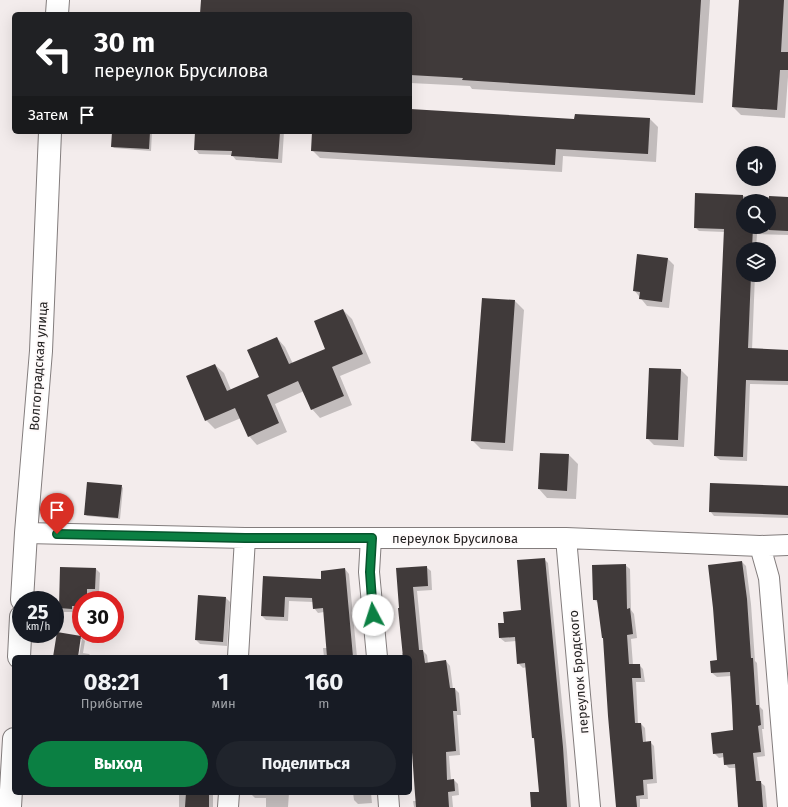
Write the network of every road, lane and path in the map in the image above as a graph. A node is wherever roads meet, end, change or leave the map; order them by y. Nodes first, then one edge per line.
1 (58, 0) edge
2 (57, 12) edge
3 (50, 134) edge
4 (26, 533) junction
5 (245, 538) junction
6 (372, 538) junction
7 (566, 538) junction
8 (788, 545) edge
9 (760, 546) junction
10 (23, 591) edge
11 (20, 643) edge
12 (19, 655) edge
13 (238, 655) edge
14 (377, 655) edge
15 (12, 773) edge
16 (229, 795) edge
17 (388, 795) edge
18 (788, 806) edge
19 (10, 807) edge
20 (228, 807) edge
21 (389, 807) edge
22 (590, 807) edge

1 - 2 main road
3 - 4 main road, Волгоградская улица
4 - 5 street, переулок Брусилова
4 - 10 main road, Волгоградская улица
5 - 6 street, переулок Брусилова
5 - 13 street
6 - 7 street, переулок Брусилова
6 - 14 street
7 - 9 street, переулок Брусилова
7 - 22 street, переулок Бродского
8 - 9 street, переулок Брусилова
9 - 18 street
11 - 12 main road
15 - 19 main road
16 - 20 street
17 - 21 street

